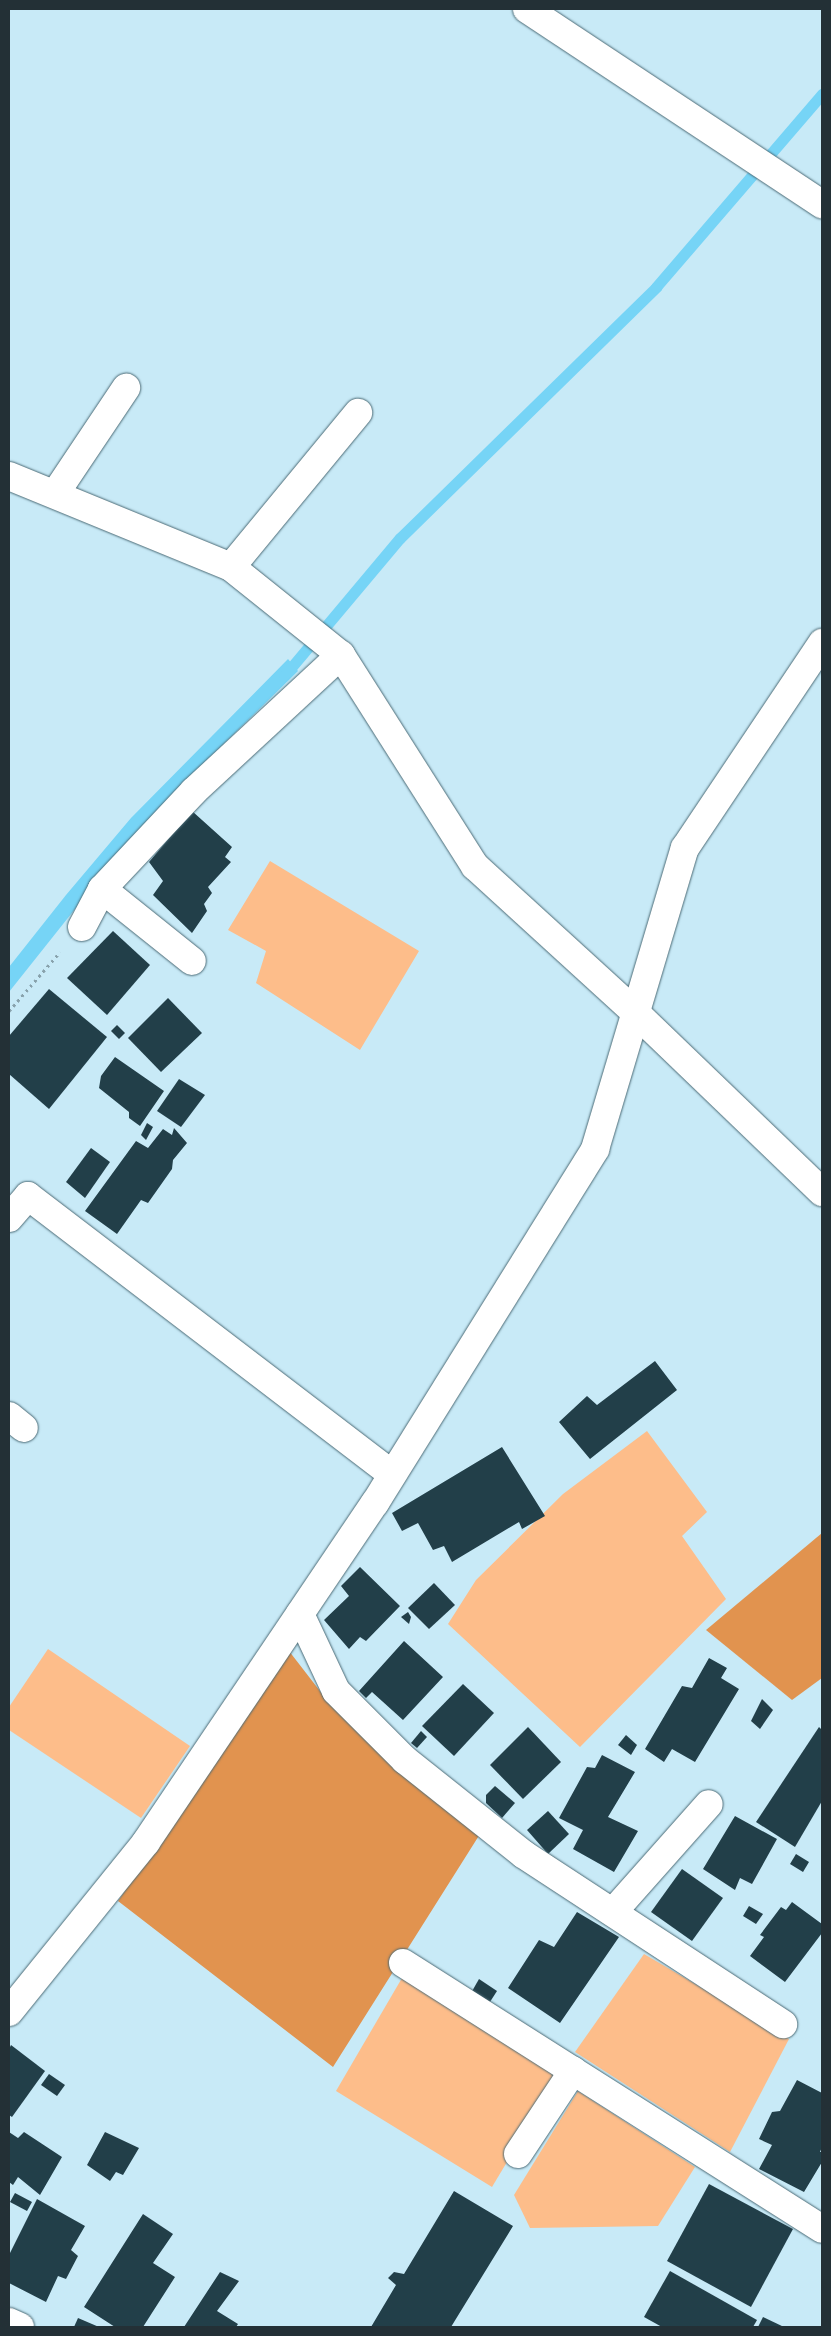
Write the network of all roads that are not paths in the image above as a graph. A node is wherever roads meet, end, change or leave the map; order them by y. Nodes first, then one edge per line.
1 (527, 9) edge
2 (822, 204) edge
3 (126, 388) dead end
4 (358, 413) dead end
5 (9, 476) edge
6 (55, 494) junction
7 (232, 567) junction
8 (822, 643) edge
9 (341, 655) junction
10 (102, 889) junction
11 (82, 927) road end
12 (192, 961) dead end
13 (637, 1014) junction
14 (822, 1192) edge
15 (9, 1218) edge
16 (392, 1474) junction
17 (300, 1614) junction
18 (708, 1804) dead end
19 (613, 1912) junction
20 (403, 1963) dead end
21 (9, 2012) edge
22 (784, 2024) dead end
23 (573, 2071) junction
24 (518, 2154) dead end
25 (822, 2229) edge
26 (9, 2322) edge
27 (20, 2327) edge

1 - 2 street
3 - 6 street
4 - 7 street
5 - 6 street
6 - 7 street
7 - 9 street
8 - 13 street
9 - 10 street
9 - 13 street
10 - 11 street
10 - 12 street
13 - 14 street
13 - 16 street
15 - 16 street
16 - 17 street
17 - 19 street
17 - 21 street
18 - 19 street
19 - 22 street
20 - 23 street
23 - 24 street
23 - 25 street
26 - 27 street

